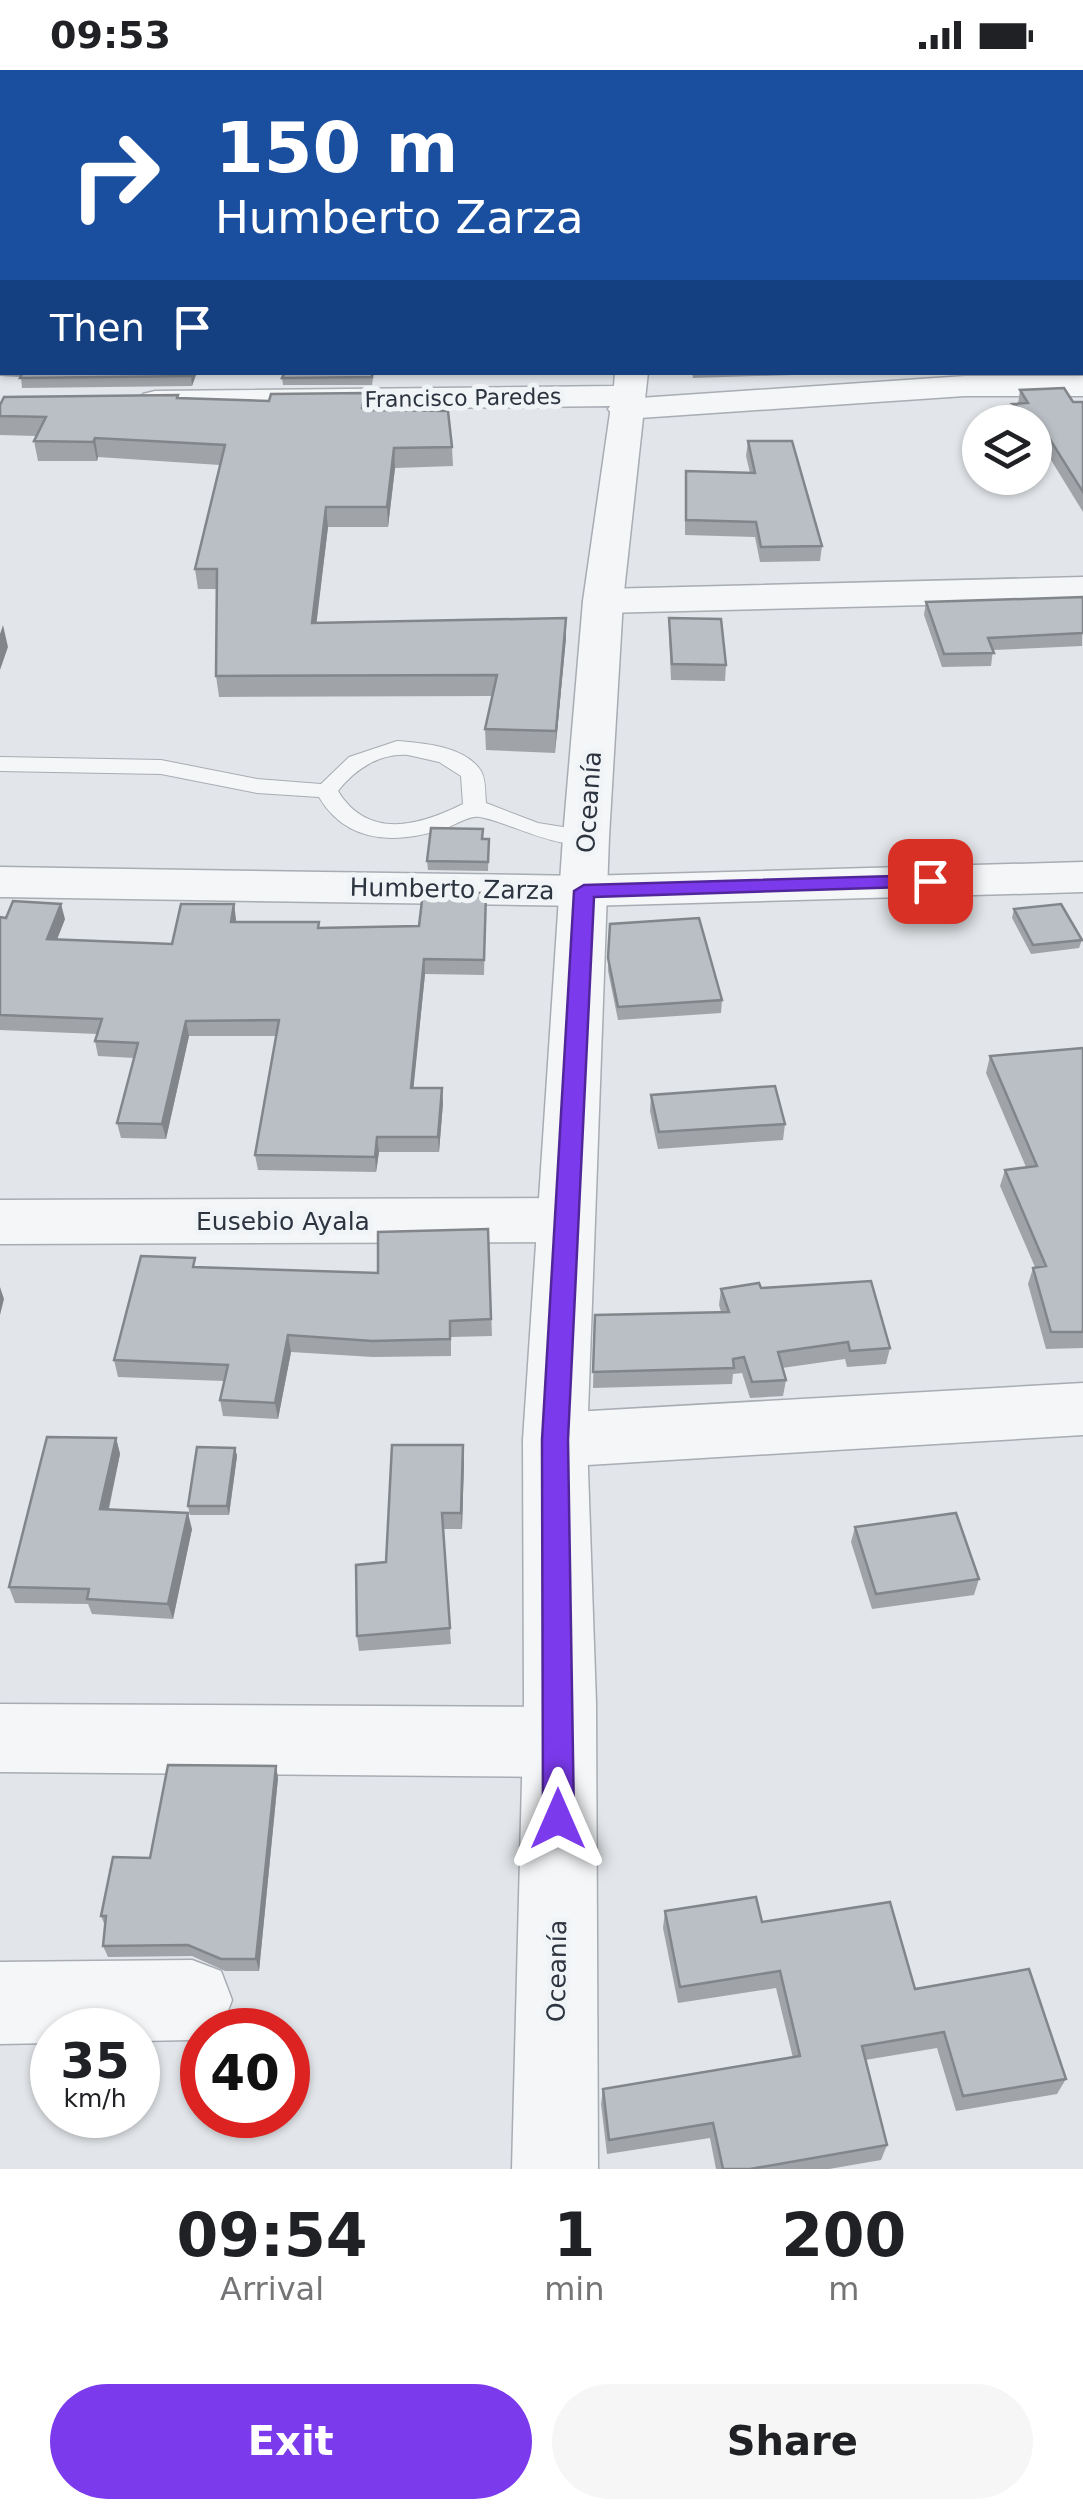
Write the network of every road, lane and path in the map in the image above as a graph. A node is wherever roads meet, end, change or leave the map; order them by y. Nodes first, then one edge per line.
1 (1083, 386) edge
2 (628, 393) edge
3 (118, 401) edge
4 (1083, 588) edge
5 (603, 600) junction
6 (0, 764) edge
7 (327, 791) junction
8 (476, 807) junction
9 (585, 864) junction
10 (1083, 877) edge
11 (0, 882) edge
12 (565, 1220) junction
13 (0, 1222) edge
14 (1083, 1409) edge
15 (555, 1440) junction
16 (0, 1738) edge
17 (559, 1742) junction
18 (192, 2000) dead end
19 (0, 2003) edge
20 (555, 2169) edge

1 - 2 street, Francisco Paredes
2 - 3 street, Francisco Paredes
2 - 5 street, Oceanía
4 - 5 street
5 - 9 street, Oceanía
6 - 7 lane
7 - 8 lane
7 - 8 lane
8 - 9 lane
9 - 10 street, Humberto Zarza
9 - 11 street, Humberto Zarza
9 - 12 street, Oceanía
12 - 13 street, Eusebio Ayala
12 - 15 street, Oceanía
14 - 15 street
15 - 17 street, Oceanía
16 - 17 street
17 - 20 street, Oceanía
18 - 19 street

